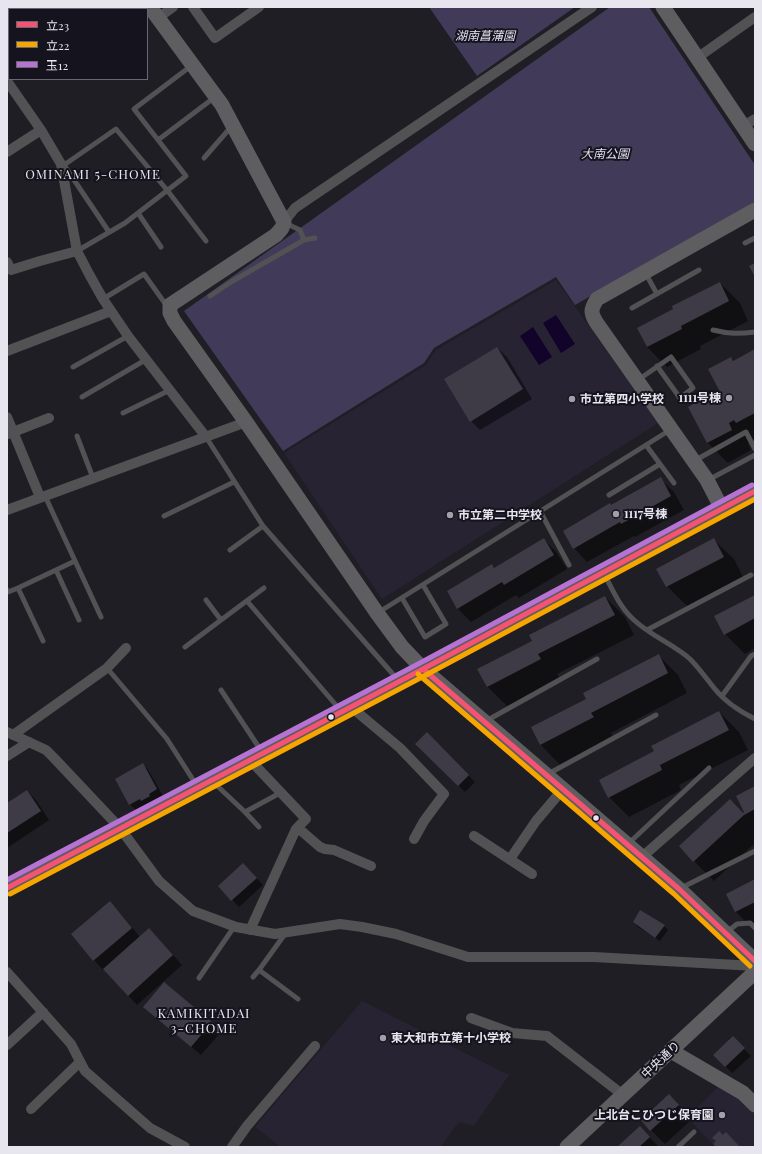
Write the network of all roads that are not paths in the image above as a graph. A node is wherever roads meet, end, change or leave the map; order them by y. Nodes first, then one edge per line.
1 (173, 7) edge
2 (194, 7) edge
3 (259, 7) edge
4 (592, 7) edge
5 (663, 7) edge
6 (154, 12) edge
7 (755, 17) edge
8 (697, 58) junction
9 (192, 65) junction
10 (7, 81) edge
11 (216, 96) junction
12 (749, 123) edge
13 (233, 124) junction
14 (41, 130) junction
15 (158, 140) junction
16 (755, 144) edge
17 (7, 152) edge
18 (204, 158) dead end
19 (62, 164) junction
20 (167, 190) junction
21 (755, 210) edge
22 (138, 213) junction
23 (284, 222) junction
24 (109, 232) junction
25 (314, 238) dead end
26 (755, 238) edge
27 (304, 240) junction
28 (206, 241) dead end
29 (745, 243) dead end
30 (161, 247) dead end
31 (77, 251) junction
32 (7, 262) edge
33 (699, 270) dead end
34 (644, 272) junction
35 (657, 294) junction
36 (210, 296) dead end
37 (103, 299) junction
38 (170, 305) junction
39 (632, 308) dead end
40 (111, 311) junction
41 (713, 330) dead end
42 (755, 332) edge
43 (128, 336) junction
44 (7, 351) edge
45 (146, 359) junction
46 (657, 366) junction
47 (73, 367) dead end
48 (637, 381) junction
49 (170, 390) junction
50 (82, 397) dead end
51 (123, 413) dead end
52 (7, 417) edge
53 (49, 418) dead end
54 (246, 422) junction
55 (671, 429) junction
56 (10, 433) edge
57 (77, 436) dead end
58 (206, 437) junction
59 (646, 445) junction
60 (755, 449) edge
61 (755, 455) edge
62 (694, 461) junction
63 (660, 464) junction
64 (93, 478) junction
65 (707, 480) junction
66 (234, 482) junction
67 (674, 483) dead end
68 (755, 491) edge
69 (609, 496) dead end
70 (42, 497) junction
71 (722, 508) junction
72 (7, 510) edge
73 (540, 511) junction
74 (164, 516) dead end
75 (263, 526) junction
76 (230, 550) dead end
77 (75, 561) junction
78 (569, 565) dead end
79 (56, 570) junction
80 (603, 572) junction
81 (751, 575) dead end
82 (423, 585) junction
83 (18, 588) junction
84 (264, 588) dead end
85 (7, 590) edge
86 (402, 598) junction
87 (206, 600) dead end
88 (247, 601) junction
89 (377, 613) junction
90 (101, 617) dead end
91 (79, 620) dead end
92 (221, 620) junction
93 (647, 630) junction
94 (42, 641) dead end
95 (185, 647) dead end
96 (126, 648) dead end
97 (755, 654) edge
98 (597, 659) dead end
99 (107, 668) junction
100 (422, 669) junction
101 (399, 682) junction
102 (221, 690) dead end
103 (722, 696) junction
104 (347, 709) junction
105 (656, 715) dead end
106 (755, 719) edge
107 (484, 722) junction
108 (10, 734) edge
109 (29, 742) junction
110 (7, 756) edge
111 (256, 756) junction
112 (755, 758) edge
113 (709, 768) dead end
114 (547, 775) junction
115 (205, 784) junction
116 (563, 789) junction
117 (280, 793) junction
118 (245, 812) junction
119 (259, 827) dead end
120 (120, 828) junction
121 (298, 828) junction
122 (474, 836) dead end
123 (414, 839) dead end
124 (628, 844) junction
125 (755, 851) edge
126 (642, 857) junction
127 (510, 859) junction
128 (371, 866) dead end
129 (532, 874) dead end
130 (7, 888) edge
131 (680, 889) junction
132 (234, 927) junction
133 (755, 928) edge
134 (250, 930) junction
135 (286, 933) junction
136 (726, 934) junction
137 (755, 961) edge
138 (755, 966) edge
139 (259, 970) junction
140 (7, 972) edge
141 (755, 972) edge
142 (253, 977) dead end
143 (199, 978) dead end
144 (298, 998) dead end
145 (42, 1012) junction
146 (472, 1018) dead end
147 (7, 1045) edge
148 (316, 1046) dead end
149 (671, 1050) junction
150 (80, 1062) junction
151 (623, 1095) junction
152 (755, 1105) edge
153 (31, 1109) dead end
154 (694, 1132) dead end
155 (185, 1147) edge
156 (232, 1147) edge
157 (567, 1147) edge
158 (678, 1147) edge

1 - 6 street
2 - 3 street
4 - 23 street
5 - 8 street
6 - 9 street
7 - 8 street
8 - 12 street
9 - 11 street
9 - 15 lane
10 - 14 street
11 - 13 street
11 - 15 lane
12 - 16 street
13 - 18 lane
13 - 23 street
14 - 17 street
14 - 19 street
15 - 20 lane
19 - 20 lane
19 - 24 lane
19 - 31 street
20 - 22 lane
20 - 28 lane
21 - 34 street
22 - 24 lane
22 - 30 lane
23 - 27 lane
23 - 38 street
24 - 31 lane
25 - 27 lane
26 - 29 lane
27 - 36 lane
31 - 32 street
31 - 37 street
33 - 35 lane
34 - 35 lane
34 - 48 street
35 - 39 lane
37 - 38 lane
37 - 40 street
38 - 54 street
40 - 43 street
40 - 44 street
41 - 42 lane
43 - 45 street
43 - 47 lane
45 - 49 street
45 - 50 lane
46 - 46 lane
46 - 48 lane
48 - 55 street
49 - 51 lane
49 - 58 street
52 - 56 street
53 - 56 street
54 - 58 street
54 - 89 street
55 - 59 lane
55 - 62 street
56 - 70 street
57 - 64 lane
58 - 64 street
58 - 66 lane
59 - 63 lane
59 - 73 lane
60 - 62 lane
61 - 65 lane
62 - 65 street
63 - 67 lane
63 - 69 lane
64 - 70 street
65 - 71 street
66 - 74 lane
66 - 75 lane
68 - 71 street
70 - 72 street
70 - 77 lane
71 - 80 street
73 - 78 lane
73 - 82 lane
75 - 76 lane
75 - 101 lane
77 - 79 lane
77 - 90 lane
79 - 83 lane
79 - 91 lane
80 - 93 lane
80 - 100 street
81 - 93 lane
82 - 86 lane
82 - 86 lane
83 - 85 lane
83 - 94 lane
84 - 88 lane
86 - 89 lane
87 - 92 lane
88 - 92 lane
88 - 104 lane
89 - 100 street
92 - 95 lane
93 - 103 lane
96 - 99 street
97 - 103 lane
98 - 107 lane
99 - 108 street
99 - 115 lane
100 - 101 street
100 - 107 street
101 - 104 street
102 - 111 lane
103 - 106 lane
104 - 111 street
104 - 123 street
105 - 114 lane
107 - 114 street
108 - 109 street
109 - 110 street
109 - 120 street
111 - 115 street
111 - 117 street
112 - 126 street
113 - 124 lane
114 - 116 street
115 - 118 lane
115 - 120 street
116 - 124 street
116 - 127 street
117 - 118 lane
117 - 121 street
118 - 119 lane
120 - 130 street
120 - 132 street
121 - 128 street
121 - 134 street
122 - 127 street
124 - 126 street
125 - 131 lane
126 - 131 street
127 - 129 street
131 - 136 street
132 - 134 street
132 - 143 lane
133 - 136 lane
134 - 135 street
135 - 138 street
135 - 139 lane
136 - 137 street
139 - 142 lane
139 - 144 lane
140 - 145 street
141 - 149 street, 中央通り
145 - 147 street
145 - 150 street
146 - 151 street
148 - 156 street
149 - 151 street, 中央通り
149 - 152 street
150 - 153 street
150 - 155 street
151 - 157 street, 中央通り
154 - 158 lane

